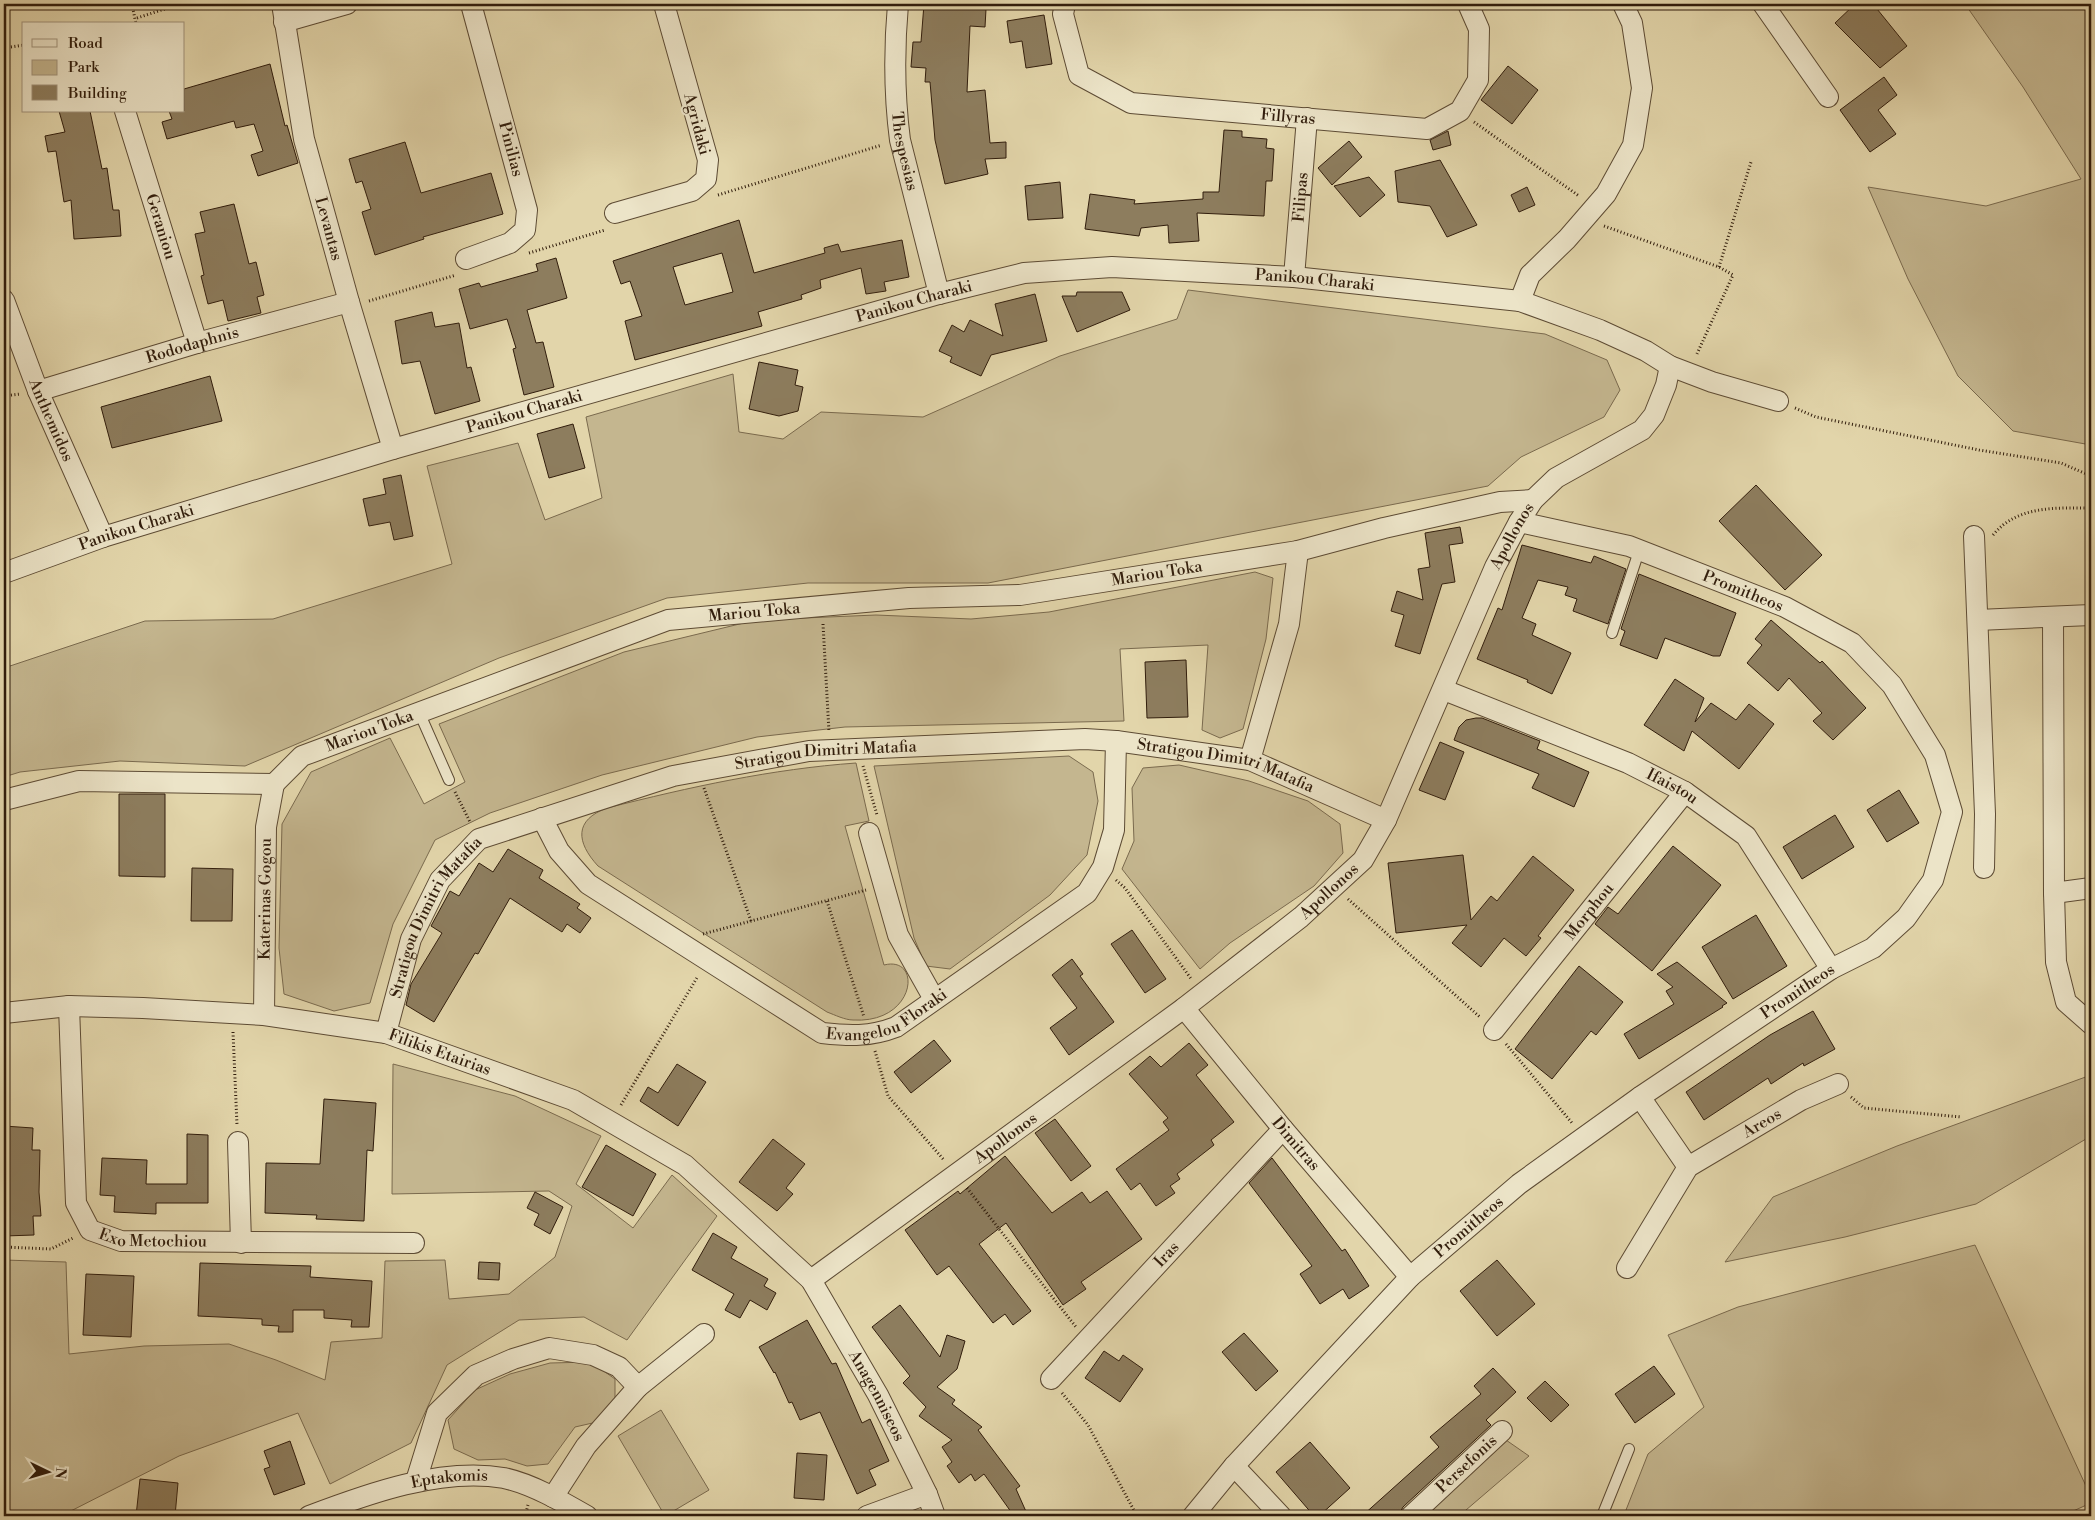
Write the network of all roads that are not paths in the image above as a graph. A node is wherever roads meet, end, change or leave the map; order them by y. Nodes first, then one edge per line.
1 (347, 4) edge
2 (471, 4) edge
3 (664, 4) edge
4 (898, 4) edge
5 (1064, 4) edge
6 (1468, 4) edge
7 (1624, 4) edge
8 (1763, 4) edge
9 (283, 13) edge
10 (1828, 97) dead end
11 (125, 112) edge
12 (1307, 118) junction
13 (615, 213) dead end
14 (466, 259) dead end
15 (1294, 276) junction
16 (939, 294) junction
17 (4, 300) edge
18 (1520, 301) junction
19 (349, 302) junction
20 (197, 344) junction
21 (1679, 370) junction
22 (38, 391) junction
23 (1778, 401) road end
24 (393, 449) junction
25 (1533, 500) junction
26 (1519, 522) junction
27 (103, 538) junction
28 (1983, 539) road end
29 (1298, 551) junction
30 (1639, 551) junction
31 (4, 573) edge
32 (2091, 615) edge
33 (2053, 618) junction
34 (1978, 620) junction
35 (1612, 632) dead end
36 (1444, 690) junction
37 (419, 712) junction
38 (1116, 741) junction
39 (1250, 760) junction
40 (449, 780) road end
41 (274, 784) junction
42 (1685, 792) junction
43 (4, 800) edge
44 (1952, 812) junction
45 (1985, 814) junction
46 (542, 818) junction
47 (1386, 820) junction
48 (869, 834) road end
49 (1984, 868) dead end
50 (2091, 888) edge
51 (2054, 893) junction
52 (1831, 969) junction
53 (934, 999) junction
54 (69, 1006) junction
55 (1184, 1008) junction
56 (4, 1013) edge
57 (264, 1015) junction
58 (2091, 1024) edge
59 (1494, 1030) road end
60 (386, 1033) junction
61 (1838, 1084) road end
62 (1640, 1097) junction
63 (1283, 1129) junction
64 (238, 1142) road end
65 (1688, 1167) junction
66 (240, 1243) junction
67 (414, 1243) dead end
68 (1627, 1268) dead end
69 (1410, 1277) junction
70 (811, 1280) junction
71 (704, 1334) dead end
72 (1051, 1379) road end
73 (638, 1387) junction
74 (1502, 1431) dead end
75 (1629, 1449) dead end
76 (1234, 1466) junction
77 (416, 1481) junction
78 (927, 1494) junction
79 (554, 1497) junction
80 (308, 1516) edge
81 (587, 1516) edge
82 (867, 1516) edge
83 (935, 1516) edge
84 (1193, 1516) edge
85 (1281, 1516) edge
86 (1411, 1516) edge
87 (1602, 1516) edge

1 - 9 street
2 - 14 street, Pinilias
3 - 13 street, Agridaki
4 - 16 street, Thespesias
5 - 12 street, Fillyras
6 - 12 street, Fillyras
7 - 18 street
8 - 10 street
9 - 19 street, Levantas
11 - 20 street, Geraniou
12 - 15 street, Filipas
15 - 16 street, Panikou Charaki
15 - 18 street, Panikou Charaki
16 - 24 street, Panikou Charaki
17 - 22 street, Anthemidos
18 - 21 street, Panikou Charaki
19 - 20 street, Rododaphnis
19 - 24 street, Levantas
20 - 22 street, Rododaphnis
21 - 23 street, Panikou Charaki
21 - 25 street, Apollonos
22 - 27 street, Anthemidos
24 - 27 street, Panikou Charaki
25 - 26 street, Apollonos
25 - 29 street, Mariou Toka
26 - 30 street, Promitheos
26 - 36 street, Apollonos
27 - 31 street, Panikou Charaki
28 - 34 street
29 - 37 street, Mariou Toka
29 - 39 street
30 - 35 lane
30 - 44 street, Promitheos
32 - 33 street
33 - 34 street
33 - 51 street
34 - 45 street
36 - 42 street, Ifaistou
36 - 47 street, Apollonos
37 - 40 lane
37 - 41 street, Mariou Toka
38 - 39 street, Stratigou Dimitri Matafia
38 - 46 street, Stratigou Dimitri Matafia
38 - 53 street, Evangelou Floraki
39 - 47 street, Stratigou Dimitri Matafia
41 - 43 street
41 - 57 street, Katerinas Gogou
42 - 52 street, Ifaistou
42 - 59 street, Morphou
44 - 45 street
44 - 52 street, Promitheos
45 - 49 street
46 - 53 street, Evangelou Floraki
46 - 60 street, Stratigou Dimitri Matafia
47 - 55 street, Apollonos
48 - 53 street
50 - 51 street
51 - 58 street
52 - 62 street, Promitheos
54 - 56 street, Filikis Etairias
54 - 57 street, Filikis Etairias
54 - 66 street, Exo Metochiou
55 - 63 street, Dimitras
55 - 70 street, Apollonos
57 - 60 street, Filikis Etairias
60 - 70 street, Filikis Etairias
61 - 65 street, Areos
62 - 65 street
62 - 69 street, Promitheos
63 - 69 street, Dimitras
63 - 72 street, Iras
64 - 66 street
65 - 68 street, Areos
66 - 67 street, Exo Metochiou
69 - 76 street, Promitheos
70 - 78 street, Anagenniseos
71 - 73 street
73 - 77 street
73 - 79 street
74 - 86 street, Persefonis
75 - 87 lane
76 - 84 street, Promitheos
76 - 85 street
77 - 79 street, Eptakomis
77 - 80 street, Eptakomis
78 - 82 street
78 - 83 street, Anagenniseos
79 - 81 street, Eptakomis

